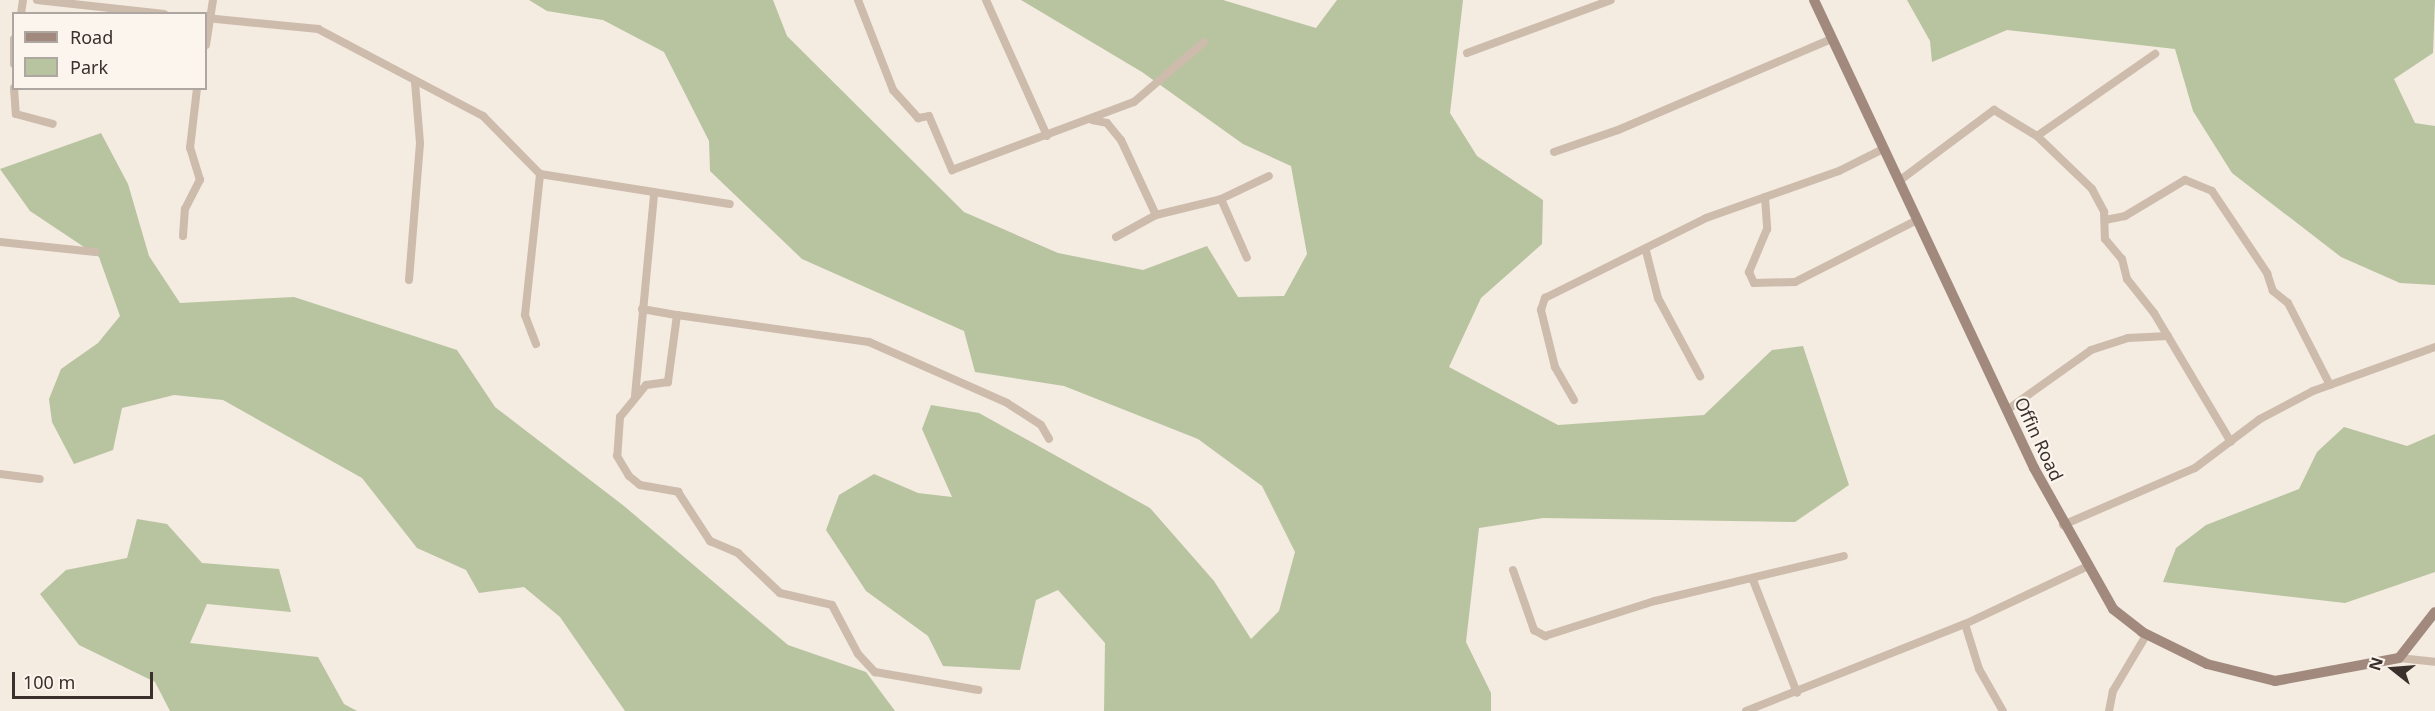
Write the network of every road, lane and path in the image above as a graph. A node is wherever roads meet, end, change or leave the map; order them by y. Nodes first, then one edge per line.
1 (37, 0) edge
2 (213, 0) edge
3 (858, 0) edge
4 (986, 0) edge
5 (1611, 0) edge
6 (1814, 0) edge
7 (147, 12) edge
8 (207, 18) edge
9 (1831, 39) junction
10 (1204, 42) dead end
11 (1467, 53) dead end
12 (2156, 54) dead end
13 (415, 82) junction
14 (14, 90) edge
15 (197, 90) edge
16 (1090, 120) junction
17 (53, 124) dead end
18 (1047, 136) junction
19 (2037, 136) junction
20 (1883, 149) junction
21 (1554, 152) dead end
22 (540, 174) junction
23 (1269, 176) dead end
24 (1899, 181) junction
25 (654, 194) junction
26 (1765, 197) junction
27 (1221, 199) junction
28 (730, 204) dead end
29 (1156, 215) junction
30 (1917, 220) junction
31 (2105, 220) junction
32 (183, 236) dead end
33 (1116, 237) dead end
34 (0, 242) edge
35 (1646, 251) junction
36 (95, 252) dead end
37 (1247, 258) dead end
38 (409, 280) dead end
39 (642, 309) junction
40 (676, 315) junction
41 (2168, 336) junction
42 (536, 344) dead end
43 (2435, 347) edge
44 (1700, 375) dead end
45 (2330, 385) junction
46 (636, 396) junction
47 (1574, 400) dead end
48 (2007, 410) junction
49 (1049, 439) dead end
50 (2231, 442) junction
51 (0, 474) edge
52 (39, 479) dead end
53 (2063, 525) junction
54 (1844, 556) dead end
55 (2086, 567) junction
56 (1514, 570) dead end
57 (1752, 580) junction
58 (2435, 612) edge
59 (1965, 624) junction
60 (2147, 634) junction
61 (2399, 658) junction
62 (2435, 662) edge
63 (978, 690) dead end
64 (1797, 693) junction
65 (1746, 711) edge
66 (2003, 711) edge
67 (2109, 711) edge

1 - 7 street
2 - 8 street
3 - 18 street
4 - 18 street
5 - 11 street
6 - 9 street, Offin Road
8 - 13 street
9 - 20 street, Offin Road
9 - 21 street
10 - 16 street
12 - 19 street
13 - 22 street
13 - 38 street
14 - 17 street
15 - 32 street
16 - 18 street
16 - 29 street
19 - 24 street
19 - 31 street
20 - 24 street, Offin Road
20 - 26 street
22 - 25 street
22 - 42 street
23 - 27 street
24 - 30 street, Offin Road
25 - 28 street
25 - 39 street
26 - 30 street
26 - 35 street
27 - 29 street
27 - 37 street
29 - 33 street
30 - 48 street, Offin Road
31 - 41 street
31 - 45 street
34 - 36 street
35 - 44 street
35 - 47 street
39 - 40 street
39 - 46 street
40 - 46 street
40 - 49 street
41 - 48 street
41 - 50 street
43 - 45 street
45 - 50 street
46 - 63 street
48 - 53 street, Offin Road
50 - 53 street
51 - 52 street
53 - 55 street, Offin Road
54 - 57 street
55 - 59 street
55 - 60 street, Offin Road
56 - 57 street
57 - 64 street
58 - 61 street
59 - 64 street
59 - 66 street
60 - 61 street, Offin Road
60 - 67 street
61 - 62 street
64 - 65 street

